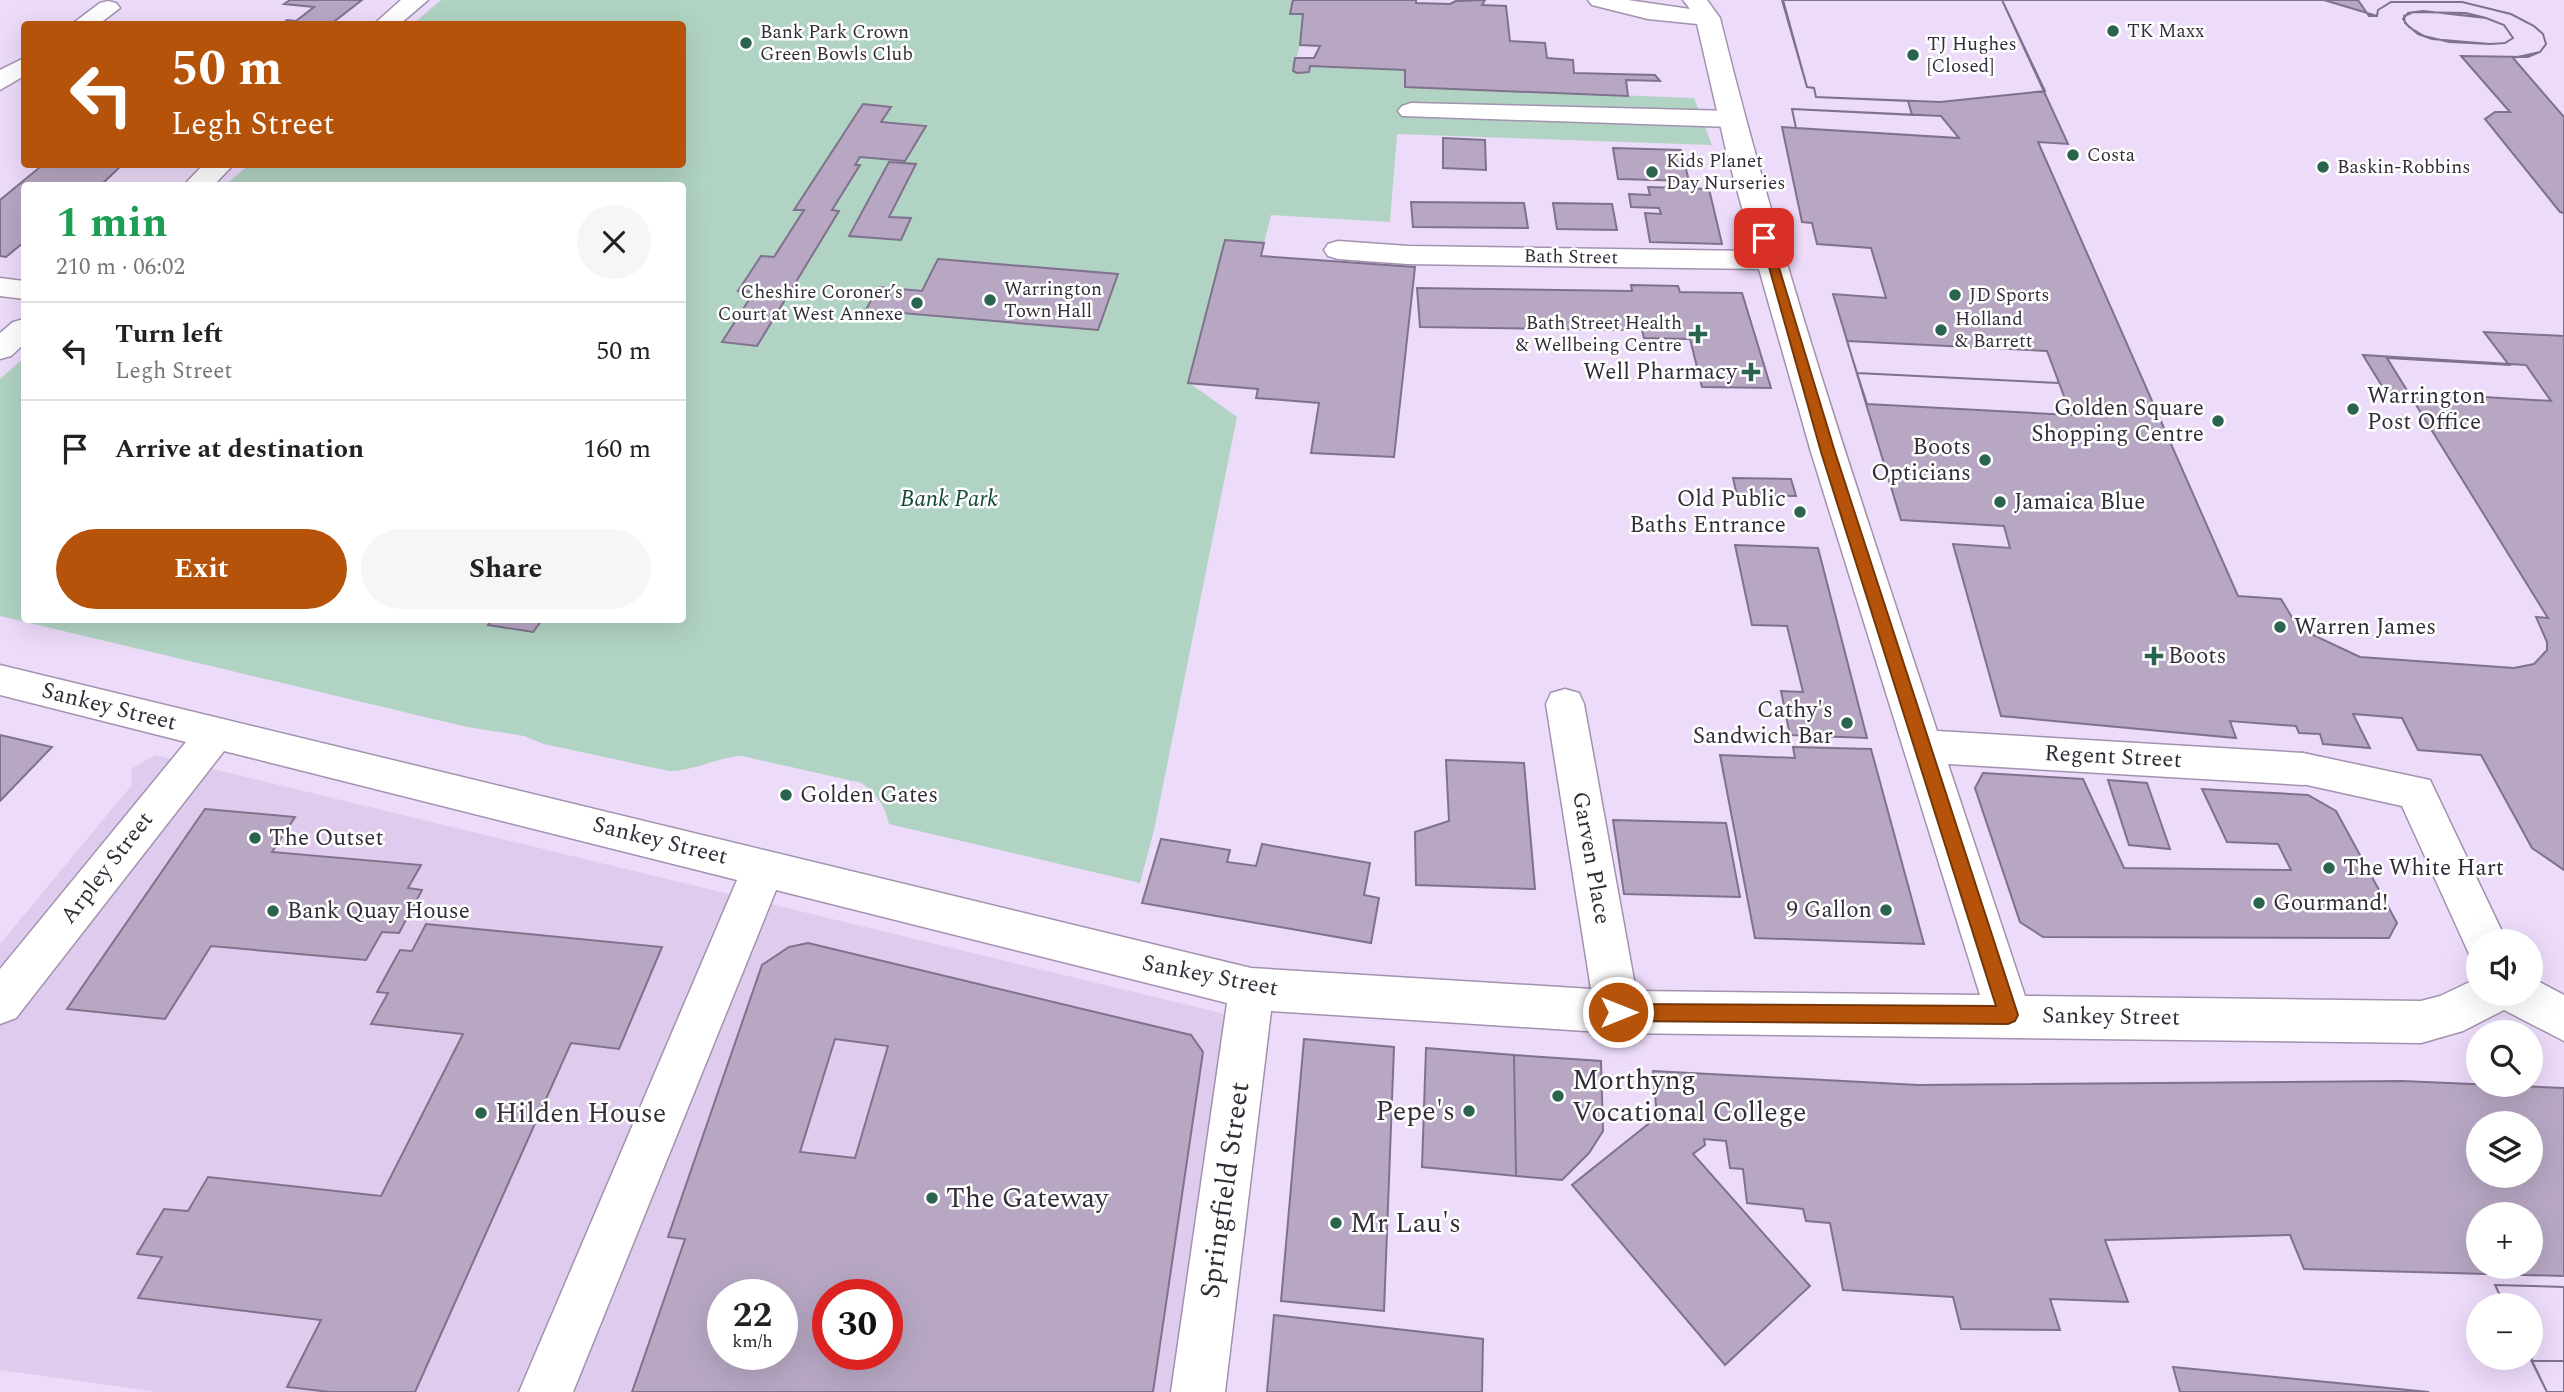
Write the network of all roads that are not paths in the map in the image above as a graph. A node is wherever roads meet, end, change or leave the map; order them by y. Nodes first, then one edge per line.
1 (416, 0) edge
2 (1600, 0) edge
3 (1705, 6) edge
4 (108, 8) dead end
5 (88, 21) edge
6 (390, 21) edge
7 (0, 62) edge
8 (21, 65) edge
9 (21, 67) edge
10 (0, 82) edge
11 (1411, 111) dead end
12 (1732, 120) junction
13 (216, 168) edge
14 (201, 182) edge
15 (1338, 250) dead end
16 (1770, 260) junction
17 (0, 287) edge
18 (21, 290) edge
19 (21, 331) edge
20 (0, 349) edge
21 (0, 680) edge
22 (1565, 704) dead end
23 (215, 733) junction
24 (1923, 746) junction
25 (764, 867) junction
26 (2479, 929) edge
27 (1251, 989) junction
28 (0, 1003) edge
29 (2467, 1006) edge
30 (2543, 1006) edge
31 (1618, 1012) junction
32 (2008, 1015) junction
33 (2564, 1020) edge
34 (546, 1392) edge
35 (1198, 1392) edge

1 - 6 street
2 - 3 street
3 - 12 street
4 - 5 street
7 - 8 street
9 - 10 street
11 - 12 street
12 - 16 street
13 - 14 street
15 - 16 street, Bath Street
16 - 24 street
17 - 18 street
19 - 20 street
21 - 23 street, Sankey Street
22 - 31 street, Garven Place
23 - 25 street, Sankey Street
23 - 28 street, Arpley Street
24 - 26 street, Regent Street
24 - 32 street
25 - 27 street, Sankey Street
25 - 34 street
27 - 31 street, Sankey Street
27 - 35 street, Springfield Street
29 - 32 street, Sankey Street
30 - 33 street
31 - 32 street, Sankey Street

